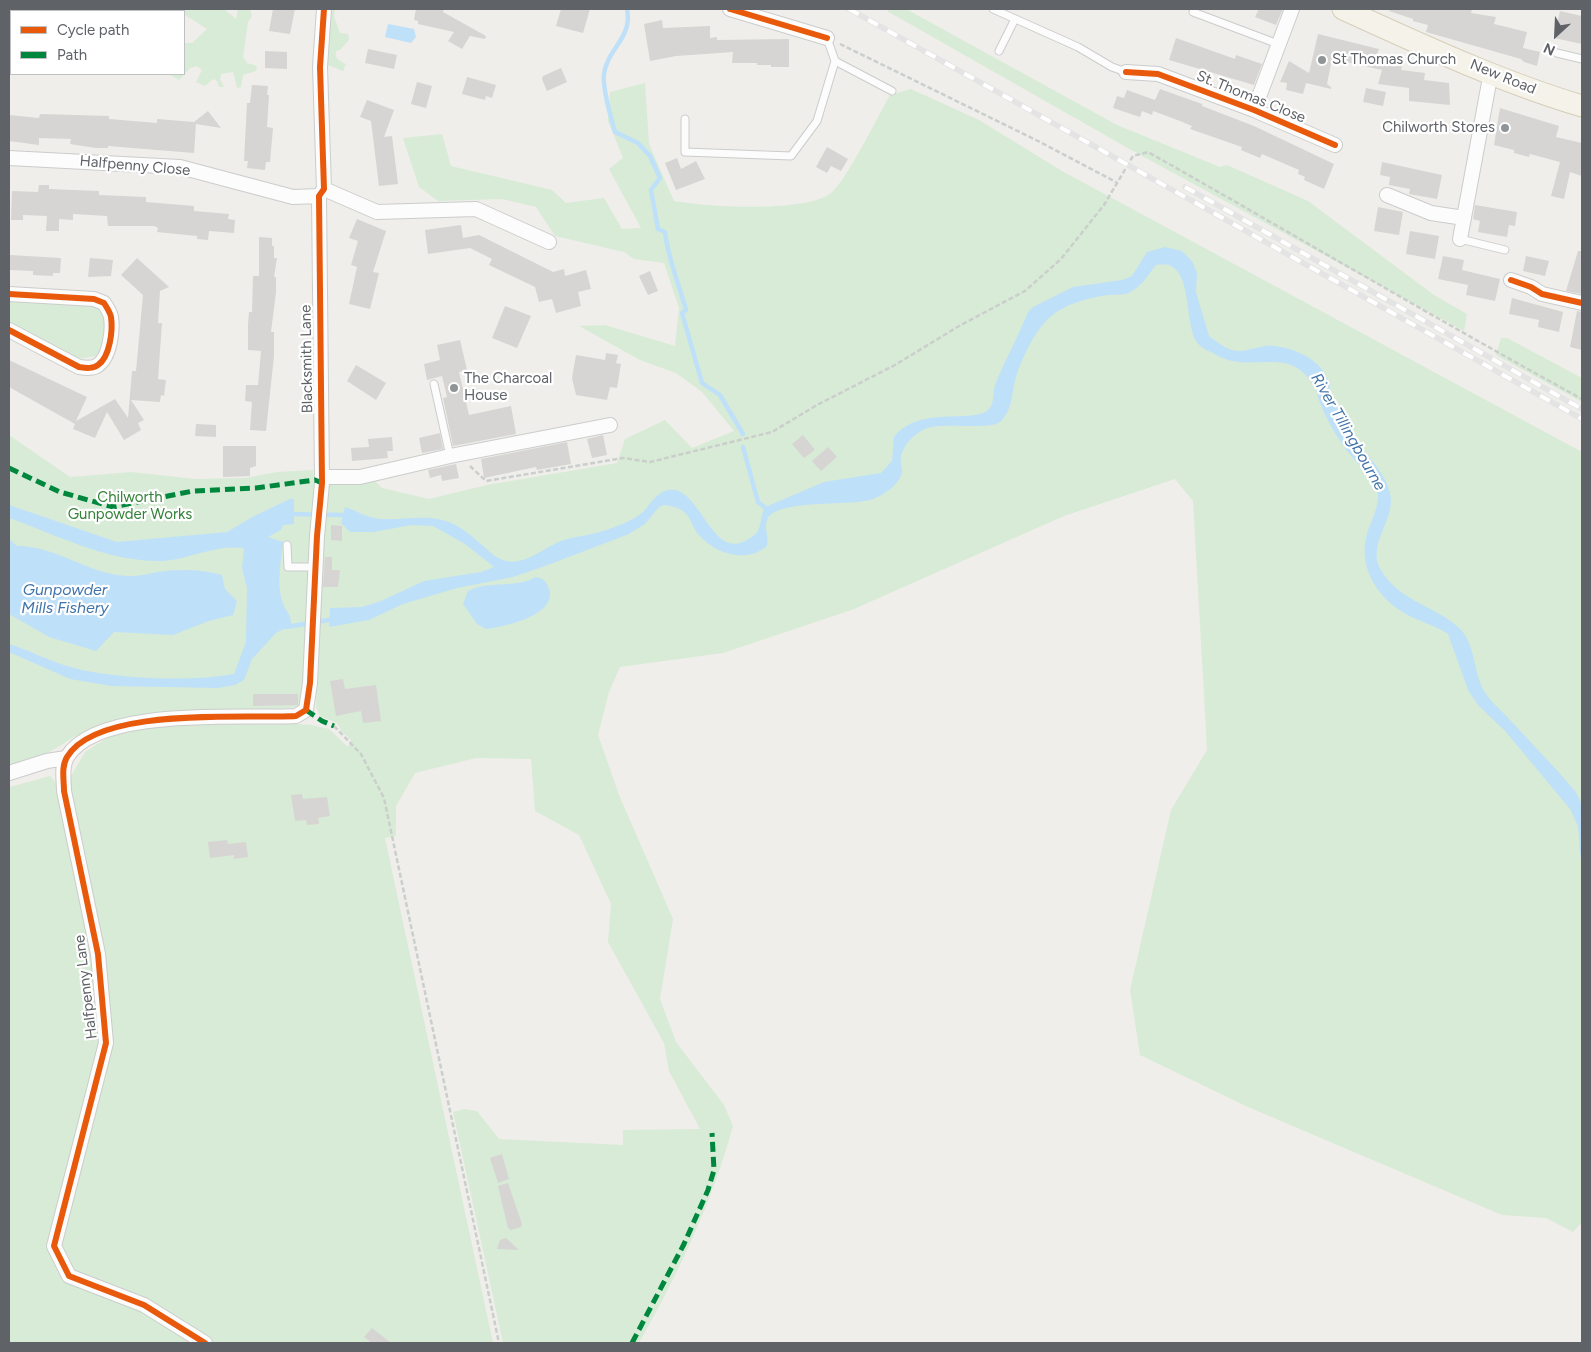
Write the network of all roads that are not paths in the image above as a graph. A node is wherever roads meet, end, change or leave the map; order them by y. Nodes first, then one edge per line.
1 (324, 9) edge
2 (730, 9) edge
3 (993, 9) edge
4 (1292, 9) edge
5 (1343, 9) edge
6 (1193, 12) dead end
7 (1015, 19) junction
8 (827, 38) joint
9 (1278, 44) junction
10 (999, 51) dead end
11 (1557, 53) dead end
12 (1582, 59) edge
13 (835, 61) junction
14 (1126, 72) joint
15 (1491, 72) junction
16 (892, 91) dead end
17 (1582, 106) edge
18 (1254, 110) junction
19 (685, 119) dead end
20 (1335, 145) dead end
21 (9, 158) edge
22 (321, 192) junction
23 (1387, 195) dead end
24 (1464, 218) junction
25 (1460, 239) joint
26 (549, 242) dead end
27 (1505, 250) dead end
28 (1511, 280) dead end
29 (9, 294) edge
30 (1582, 303) edge
31 (9, 330) edge
32 (434, 384) dead end
33 (610, 425) dead end
34 (450, 456) junction
35 (322, 477) junction
36 (288, 545) dead end
37 (316, 567) junction
38 (66, 758) junction
39 (9, 773) edge
40 (205, 1343) edge

1 - 22 street, Blacksmith Lane
2 - 8 street
3 - 7 lane
4 - 9 street, St. Thomas Close
5 - 15 main road, New Road
6 - 9 lane
7 - 10 lane
7 - 14 lane
8 - 13 lane
9 - 18 street, St. Thomas Close
11 - 12 lane
13 - 16 lane
13 - 19 lane
14 - 18 street, St. Thomas Close
15 - 17 main road, New Road
15 - 24 street
18 - 20 street, St. Thomas Close
21 - 22 street, Halfpenny Close
22 - 26 street
22 - 35 street, Blacksmith Lane
23 - 24 street
24 - 25 street
25 - 27 lane
28 - 30 street
29 - 31 street
32 - 34 lane
33 - 34 street
34 - 35 street
35 - 37 street, Blacksmith Lane
36 - 37 lane
37 - 38 street, Blacksmith Lane
38 - 39 street
38 - 40 street, Halfpenny Lane

